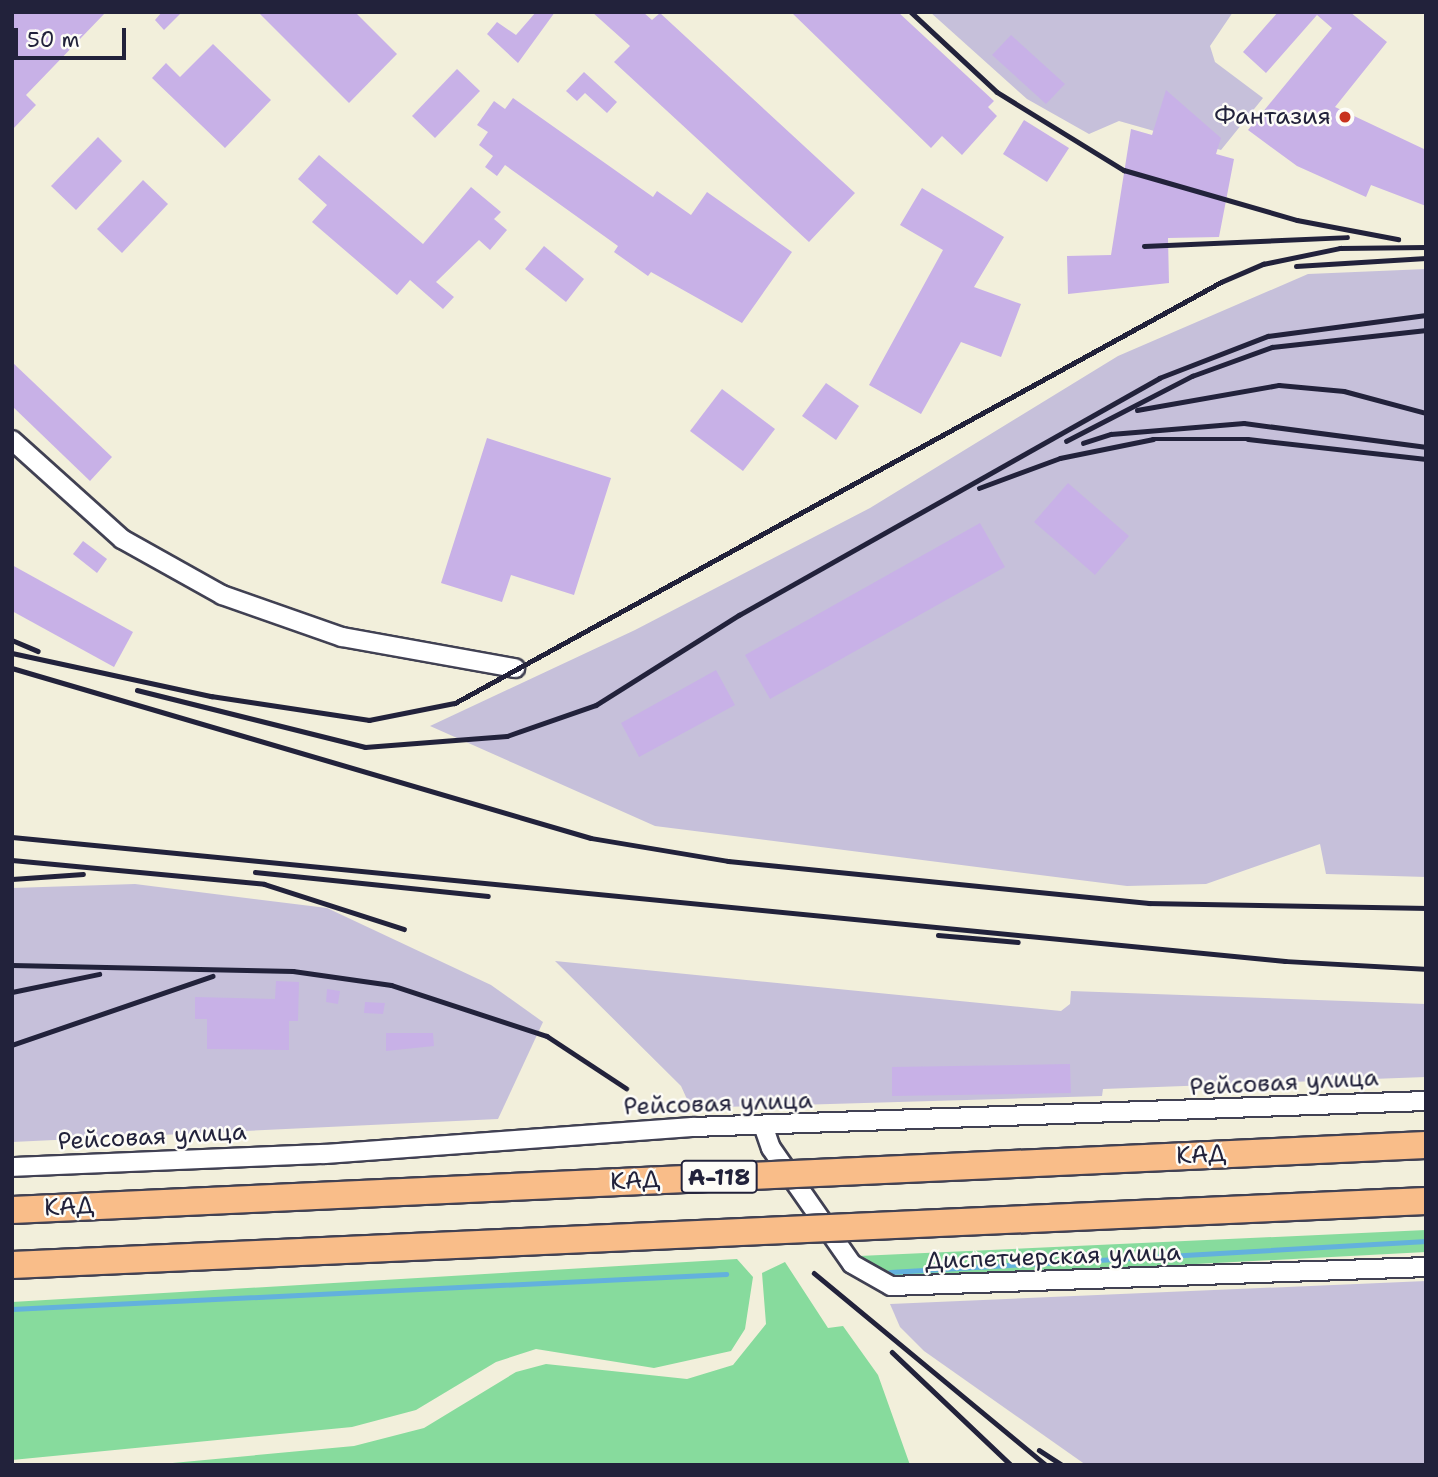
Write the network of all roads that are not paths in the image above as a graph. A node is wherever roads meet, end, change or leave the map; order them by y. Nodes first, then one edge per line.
1 (12, 440) edge
2 (515, 668) dead end
3 (1426, 1101) edge
4 (764, 1128) junction
5 (1426, 1145) edge
6 (12, 1167) edge
7 (1426, 1201) edge
8 (12, 1210) edge
9 (12, 1265) edge
10 (1426, 1267) edge

1 - 2 street
3 - 4 street, Рейсовая улица
4 - 6 street, Рейсовая улица
4 - 10 street, Диспетчерская улица
5 - 8 highway, КАД / А-118, bridge
7 - 9 highway, А-118, bridge

